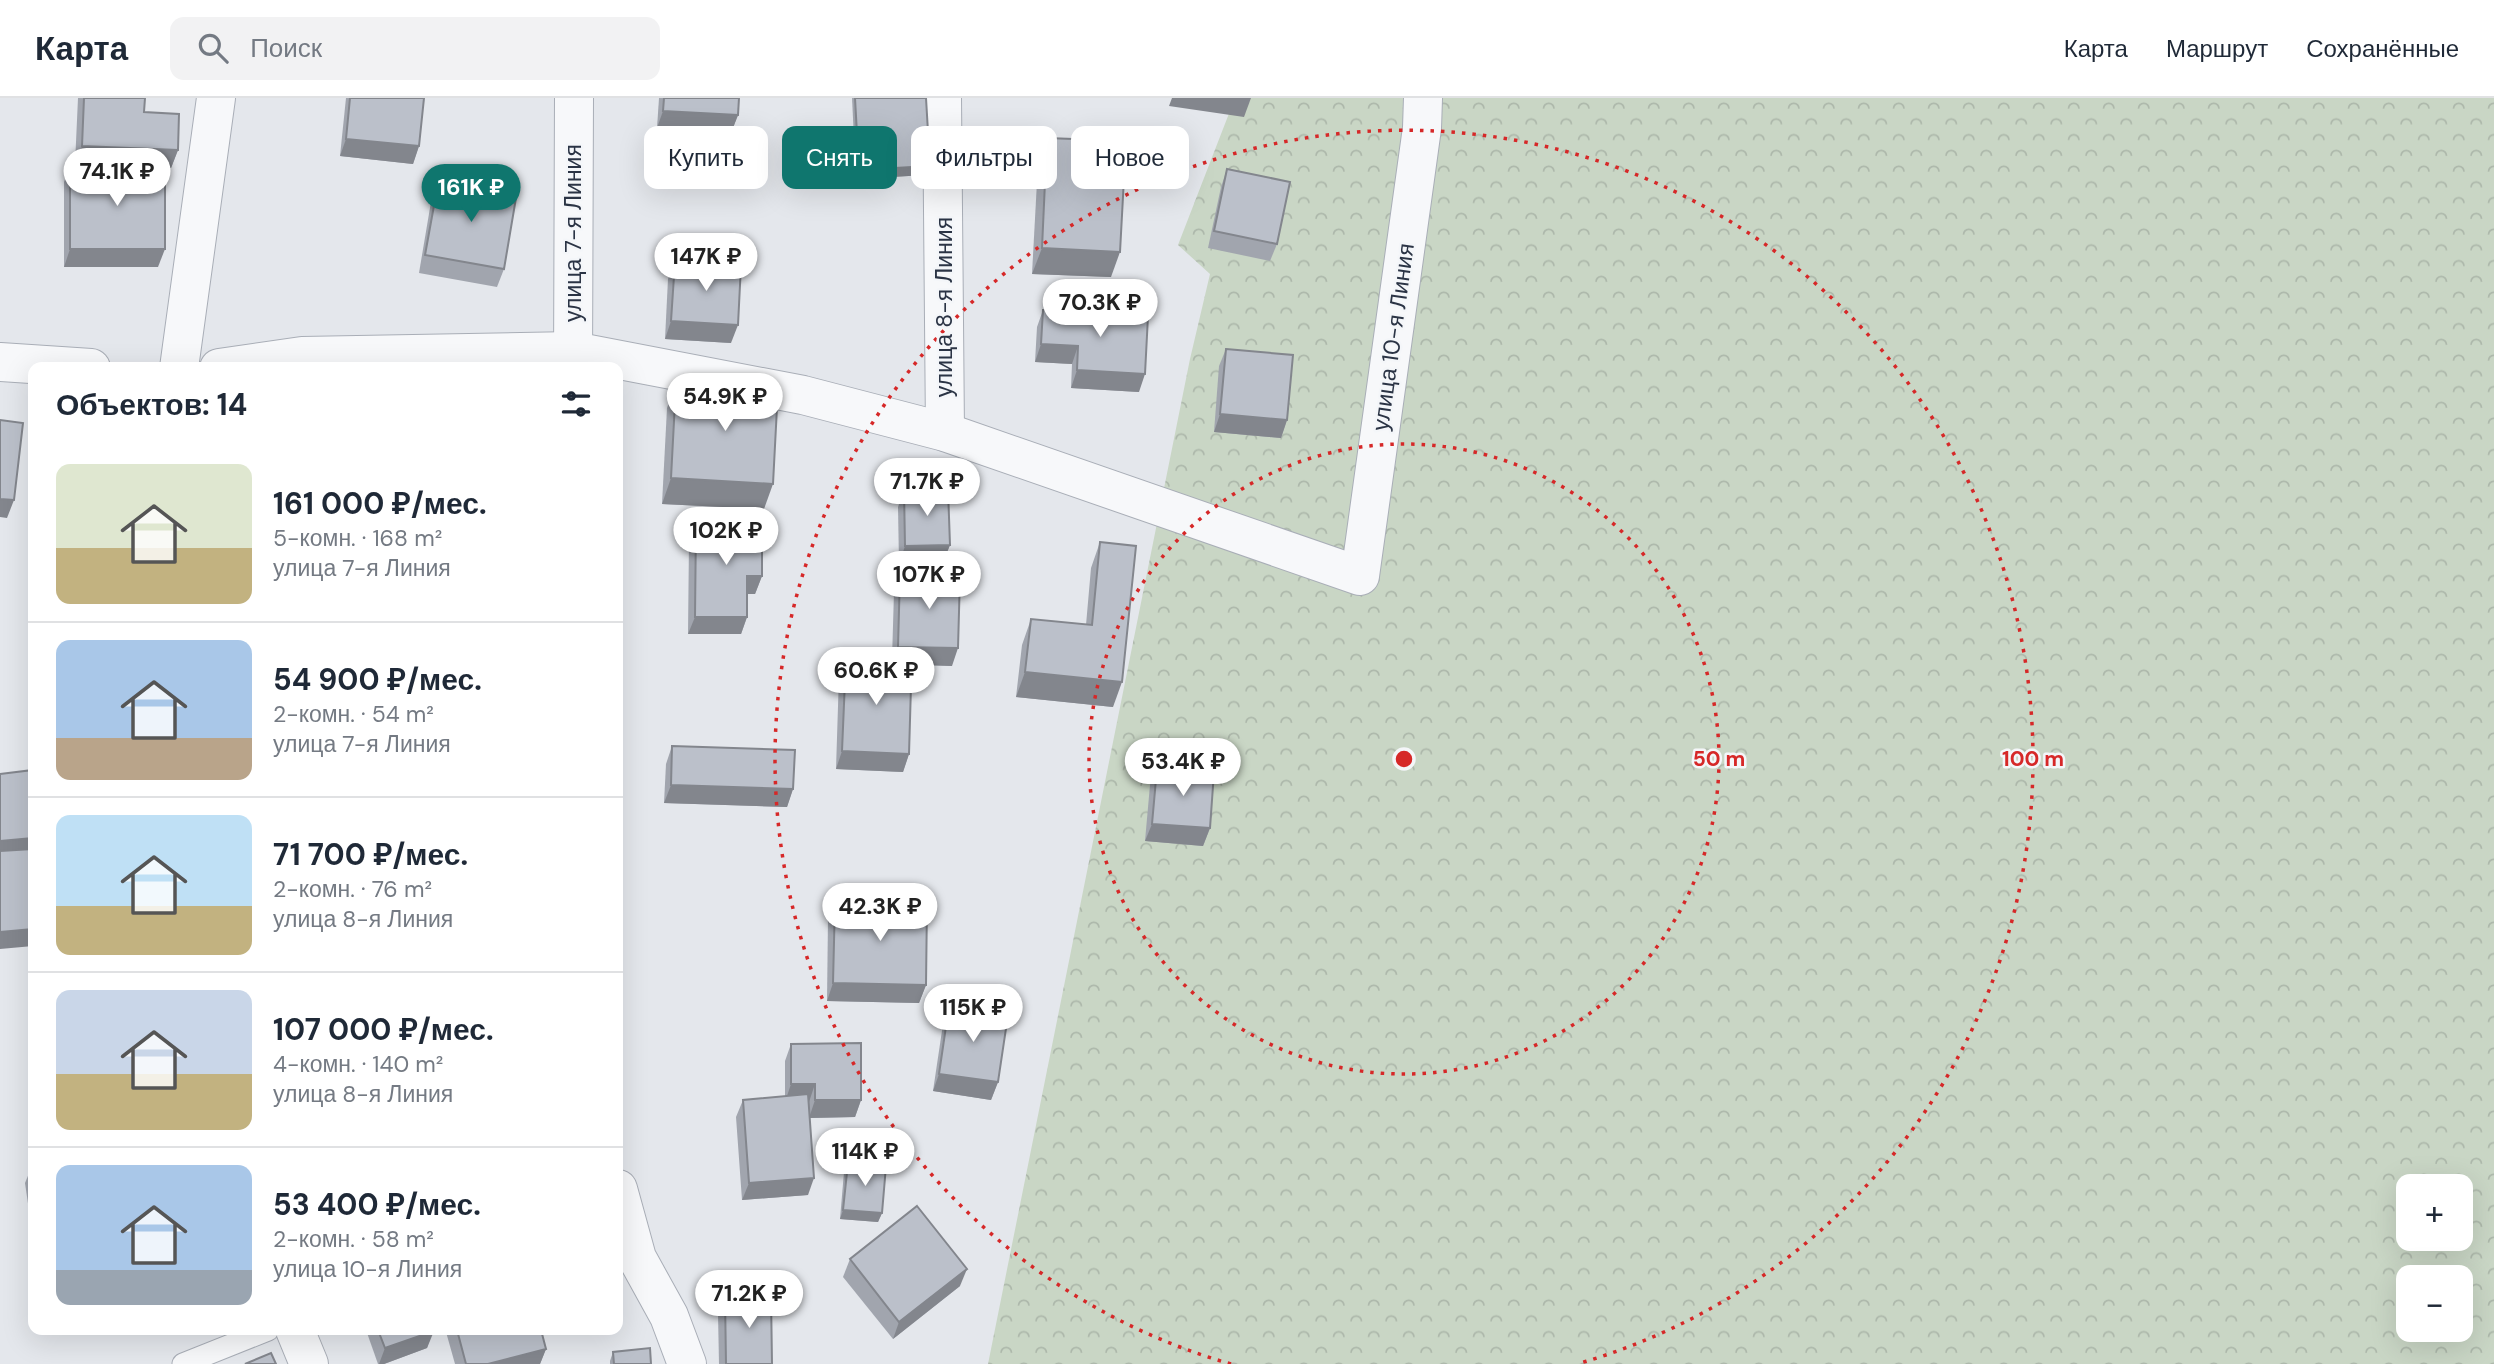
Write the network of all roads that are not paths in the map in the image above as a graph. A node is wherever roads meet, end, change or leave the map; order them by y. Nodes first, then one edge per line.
1 (216, 98) edge
2 (574, 98) edge
3 (942, 98) edge
4 (1423, 98) edge
5 (573, 359) edge
6 (0, 362) edge
7 (180, 362) edge
8 (260, 362) edge
9 (592, 362) edge
10 (28, 364) edge
11 (623, 367) edge
12 (945, 432) junction
13 (623, 1228) edge
14 (627, 1259) edge
15 (256, 1335) edge
16 (297, 1335) edge
17 (183, 1364) edge
18 (309, 1364) edge
19 (687, 1364) edge

1 - 7 street
2 - 5 street, улица 7-я Линия
3 - 12 street, улица 8-я Линия
4 - 12 street, улица 10-я Линия
5 - 8 street
5 - 9 street
6 - 10 street
11 - 12 street
13 - 14 street
14 - 19 street
15 - 17 lane
16 - 18 street

